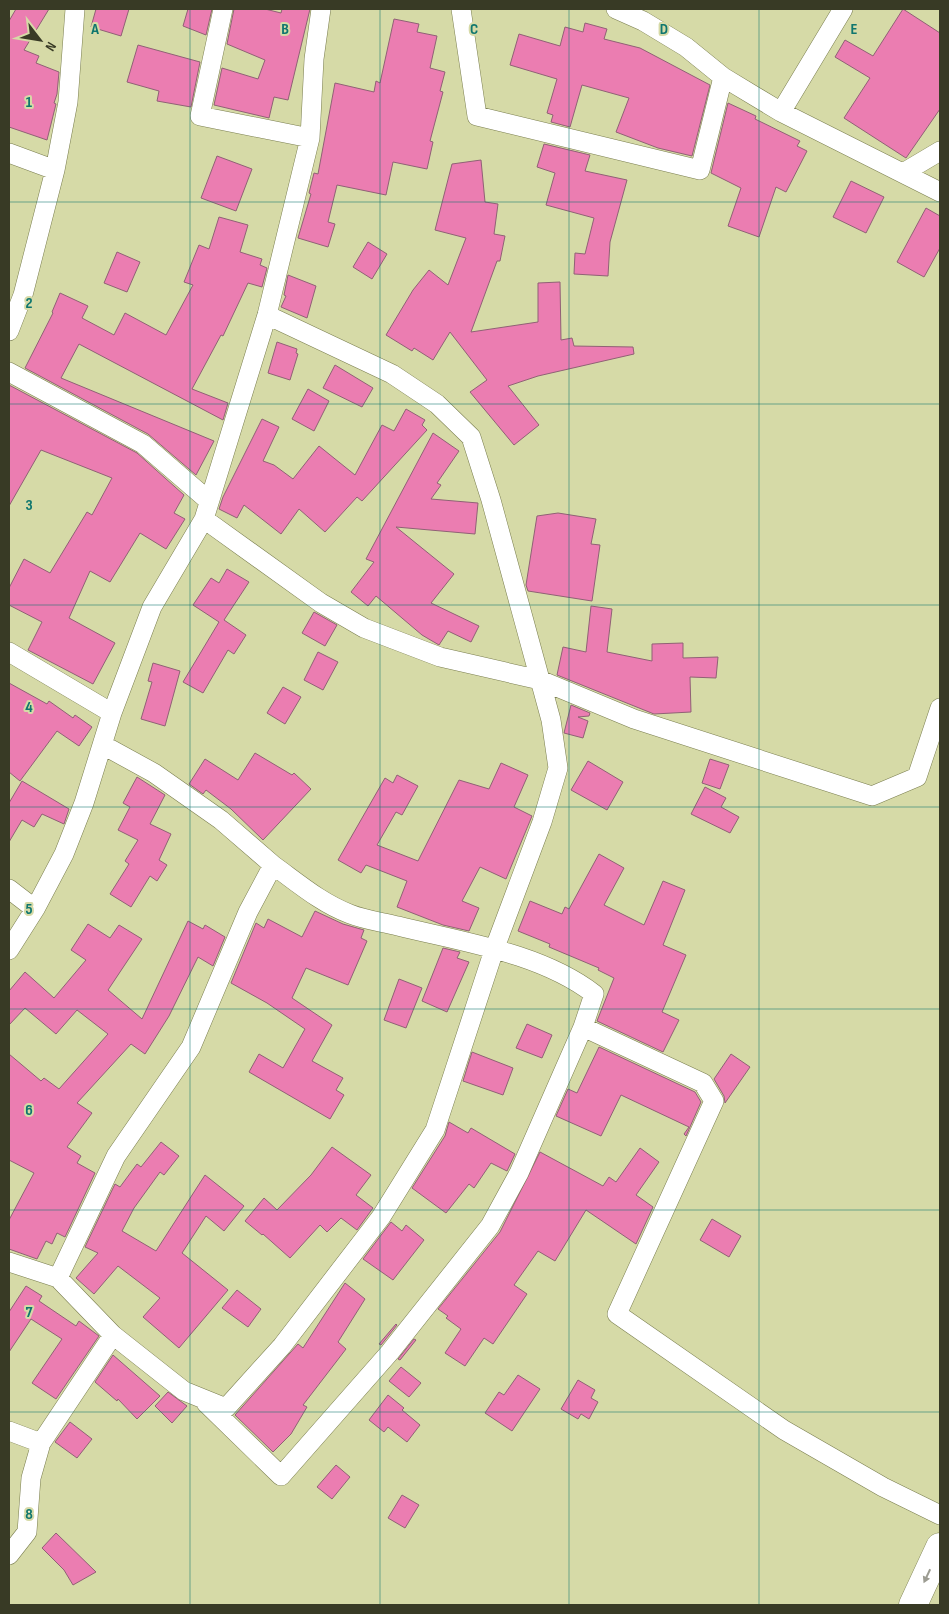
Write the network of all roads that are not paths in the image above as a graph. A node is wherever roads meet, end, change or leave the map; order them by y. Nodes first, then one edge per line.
1 (75, 9) edge
2 (223, 9) edge
3 (320, 9) edge
4 (461, 9) edge
5 (616, 9) edge
6 (843, 9) edge
7 (723, 77) junction
8 (782, 112) junction
9 (310, 138) junction
10 (940, 151) edge
11 (9, 154) edge
12 (55, 170) junction
13 (903, 173) junction
14 (940, 192) edge
15 (267, 315) junction
16 (9, 331) edge
17 (9, 372) edge
18 (209, 501) junction
19 (204, 520) junction
20 (9, 652) edge
21 (540, 680) junction
22 (940, 708) edge
23 (112, 713) junction
24 (103, 745) junction
25 (273, 865) junction
26 (9, 889) edge
27 (35, 909) junction
28 (9, 950) edge
29 (494, 950) junction
30 (583, 1028) junction
31 (9, 1262) edge
32 (58, 1278) junction
33 (113, 1335) junction
34 (198, 1395) junction
35 (9, 1431) edge
36 (41, 1443) junction
37 (940, 1515) edge
38 (940, 1547) edge
39 (9, 1556) edge
40 (913, 1605) edge

1 - 12 street
2 - 9 street
3 - 9 street
4 - 7 street
5 - 7 street
6 - 8 street
7 - 8 street
8 - 13 street
9 - 15 street
10 - 13 street
11 - 12 street
12 - 16 street
13 - 14 street
15 - 18 street
15 - 21 street
17 - 18 street
18 - 19 street
19 - 21 street
19 - 23 street
20 - 23 street
21 - 22 street
21 - 29 street
23 - 24 street
24 - 25 street
24 - 27 street
25 - 29 street
25 - 32 street
26 - 27 street
27 - 28 street
29 - 30 street
29 - 34 street
30 - 34 street
30 - 37 street
31 - 32 street
32 - 33 street
33 - 34 street
33 - 36 street
35 - 36 street
36 - 39 street
38 -> 40 main road

